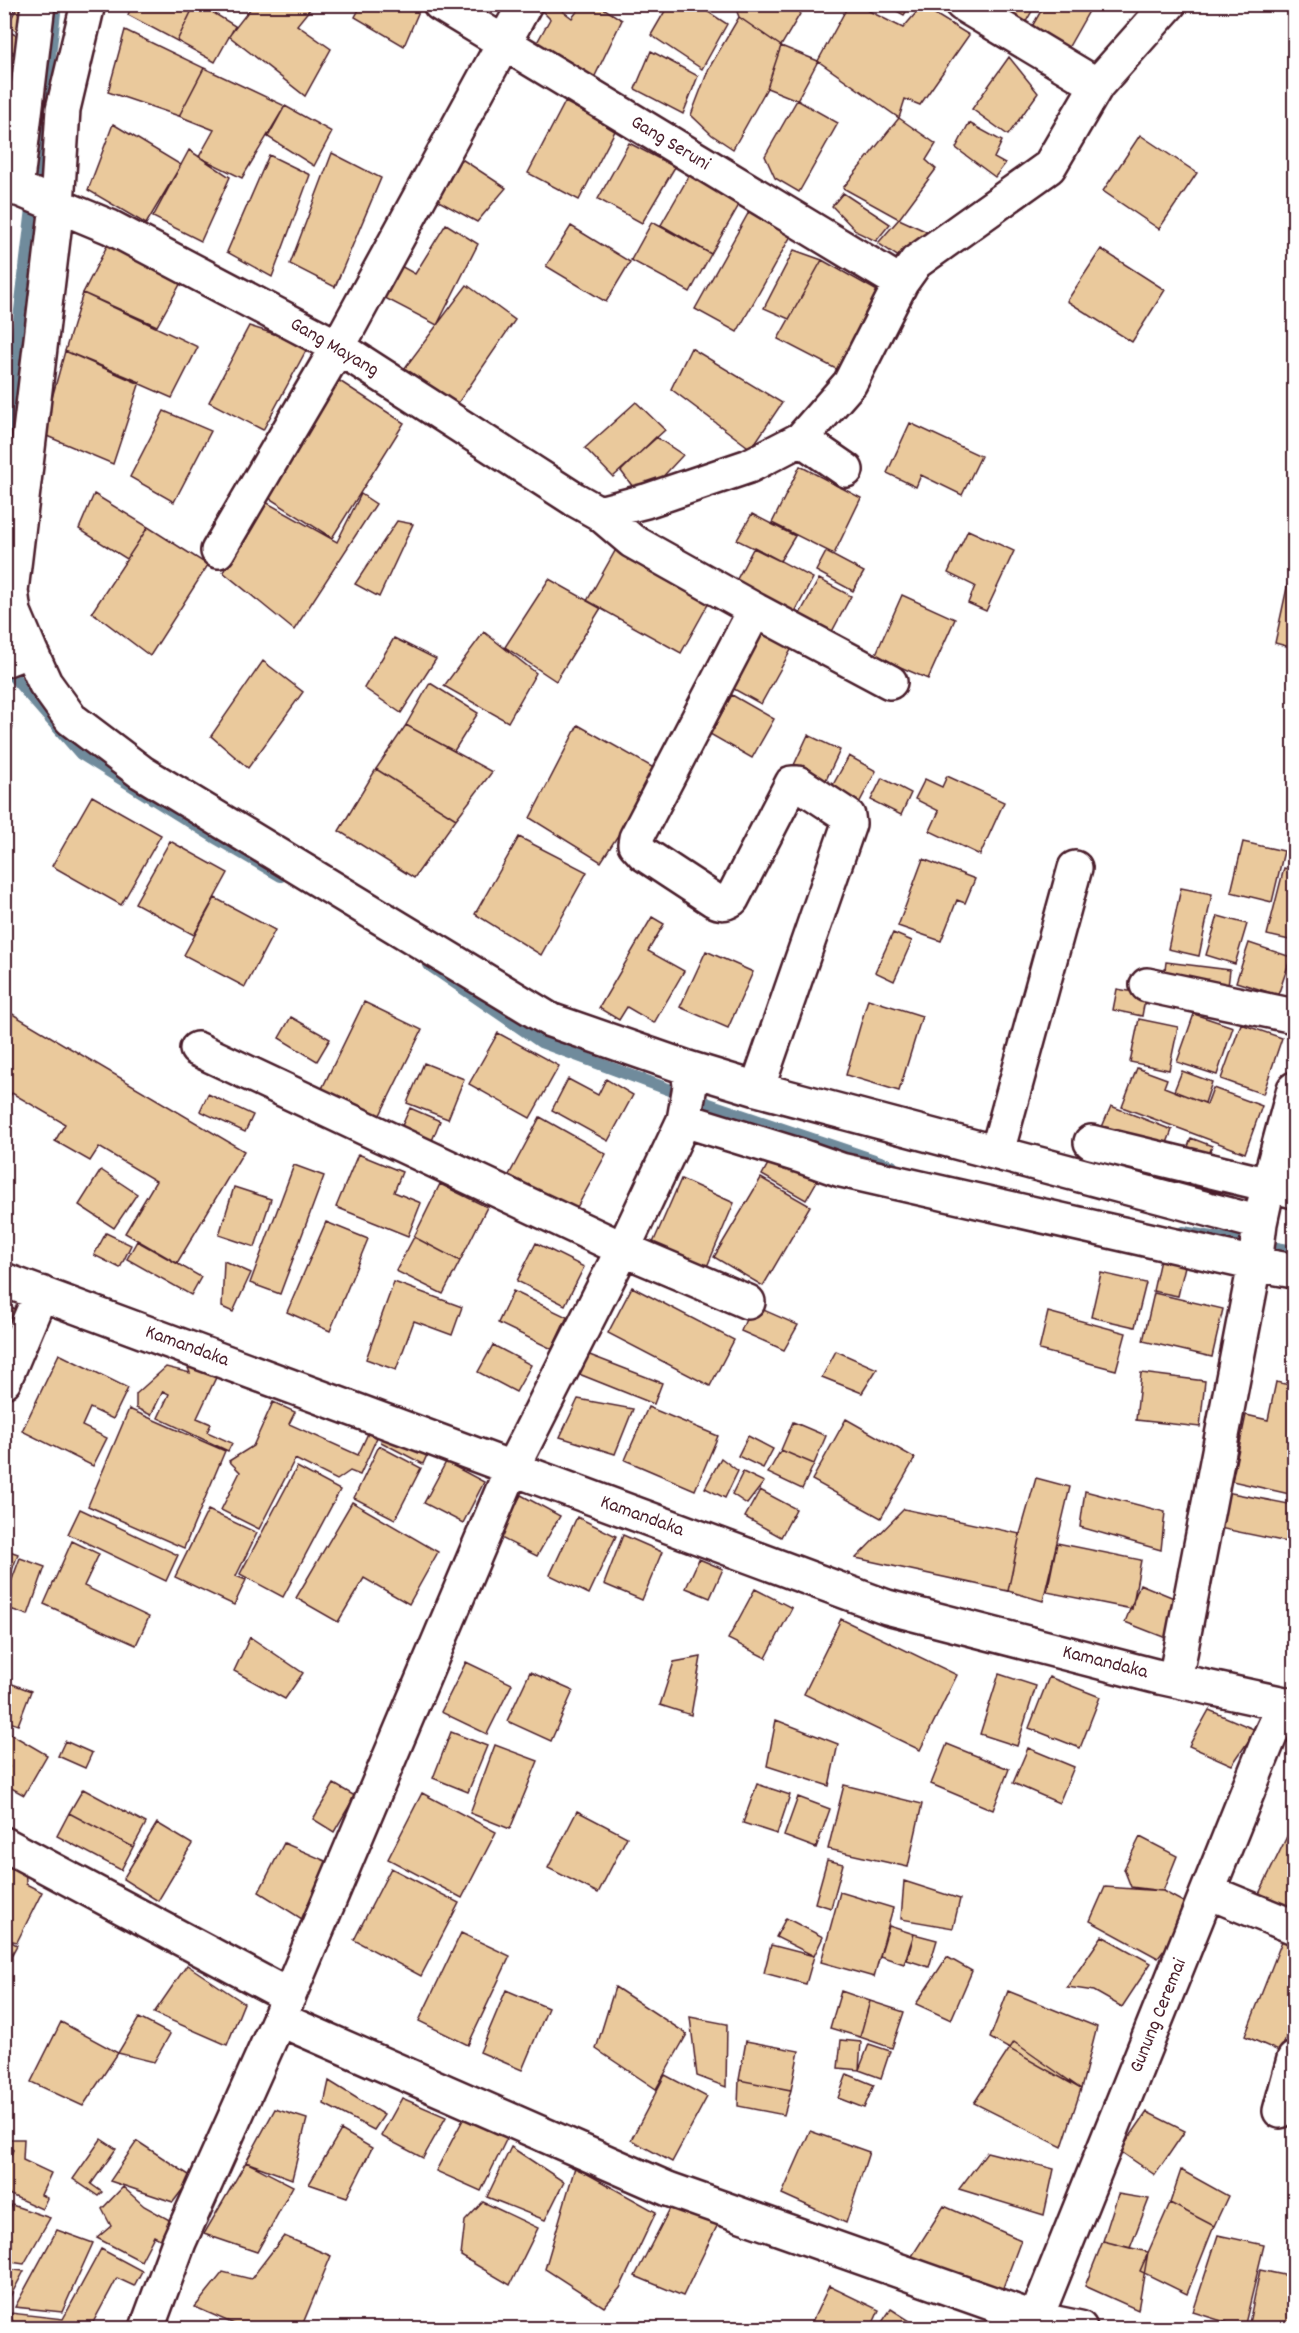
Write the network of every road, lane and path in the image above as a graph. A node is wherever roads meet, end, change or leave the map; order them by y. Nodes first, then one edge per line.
1 (38, 4) edge
2 (88, 4) edge
3 (440, 4) edge
4 (525, 4) edge
5 (962, 4) edge
6 (1169, 4) edge
7 (503, 43) junction
8 (1097, 85) junction
9 (28, 194) edge
10 (901, 283) junction
11 (338, 347) junction
12 (801, 439) junction
13 (846, 470) dead end
14 (599, 513) junction
15 (218, 550) dead end
16 (755, 610) junction
17 (18, 654) edge
18 (890, 682) dead end
19 (1075, 868) dead end
20 (1147, 986) dead end
21 (1294, 1016) edge
22 (197, 1049) dead end
23 (757, 1089) junction
24 (1294, 1089) edge
25 (687, 1096) junction
26 (1091, 1142) dead end
27 (997, 1152) junction
28 (1281, 1188) edge
29 (1258, 1244) junction
30 (623, 1249) junction
31 (1294, 1271) edge
32 (4, 1280) edge
33 (41, 1293) junction
34 (748, 1302) dead end
35 (4, 1381) edge
36 (512, 1468) junction
37 (1175, 1680) junction
38 (1290, 1705) edge
39 (4, 1844) edge
40 (1209, 1892) junction
41 (1294, 1927) edge
42 (284, 2008) junction
43 (1294, 2059) edge
44 (1280, 2111) dead end
45 (1034, 2324) edge
46 (147, 2328) edge
47 (1080, 2328) edge

1 - 9 street
2 - 9 street
3 - 7 street, Gang Seruni
4 - 7 street
5 - 8 street
6 - 8 street
7 - 10 street, Gang Seruni
7 - 11 street
8 - 10 street
9 - 11 street, Gang Mayang
9 - 17 street
10 - 12 street
11 - 14 street, Gang Mayang
11 - 15 street
12 - 13 street
12 - 14 street
14 - 16 street, Gang Mayang
16 - 18 street, Gang Mayang
16 - 23 street
17 - 25 street
19 - 27 street
20 - 21 street
22 - 30 street
23 - 25 street
23 - 27 street
24 - 28 street
25 - 29 street
25 - 30 street
26 - 28 street
27 - 29 street
28 - 29 street
29 - 31 street
29 - 37 street
30 - 34 street
30 - 36 street
32 - 33 street, Kamandaka
33 - 35 street
33 - 36 street, Kamandaka
36 - 37 street, Kamandaka
36 - 42 street
37 - 38 street, Kamandaka
38 - 40 street, Gunung Ceremai
39 - 42 street
40 - 41 street
40 - 45 street, Gunung Ceremai
42 - 45 street
42 - 46 street
43 - 44 street
45 - 47 street

